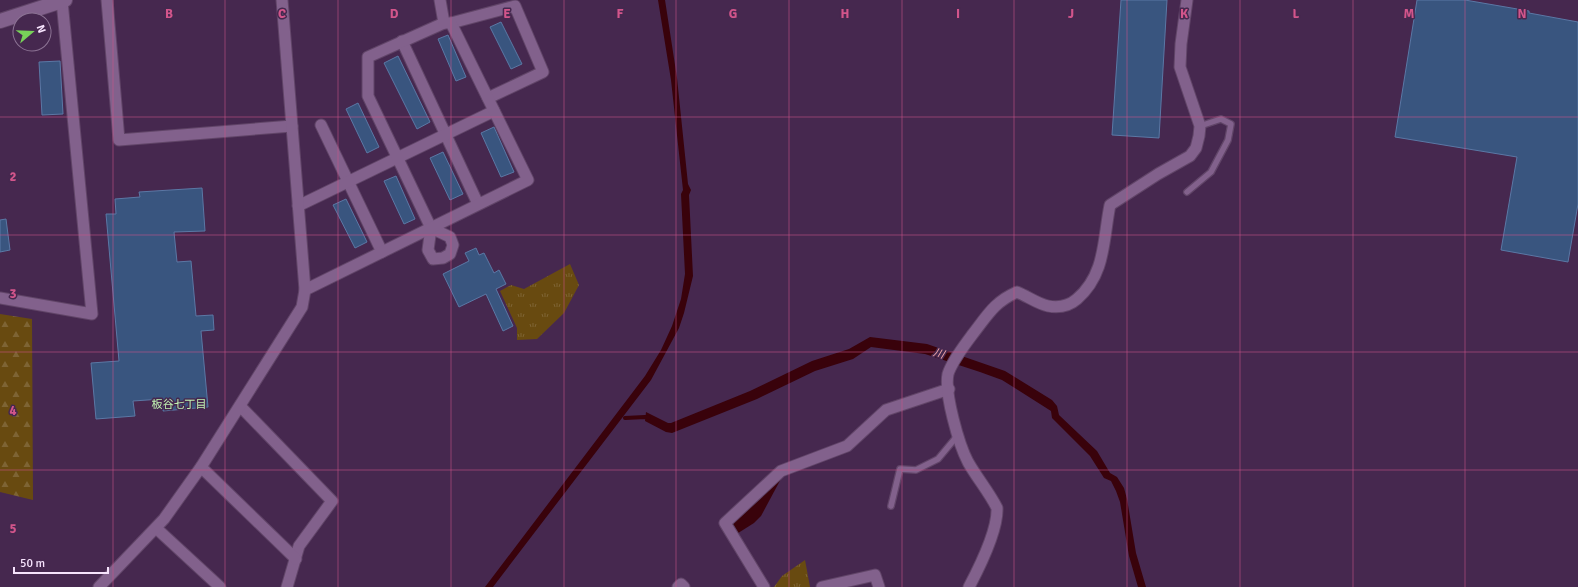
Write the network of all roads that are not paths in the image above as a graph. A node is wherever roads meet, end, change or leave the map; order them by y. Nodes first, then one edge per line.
1 (107, 0) edge
2 (282, 0) edge
3 (440, 0) edge
4 (1187, 0) edge
5 (64, 1) edge
6 (0, 21) edge
7 (447, 23) junction
8 (402, 41) junction
9 (488, 98) junction
10 (494, 111) junction
11 (321, 125) dead end
12 (292, 126) junction
13 (1200, 126) junction
14 (446, 135) junction
15 (398, 157) junction
16 (348, 182) junction
17 (1187, 192) dead end
18 (478, 204) junction
19 (298, 206) junction
20 (430, 228) junction
21 (382, 252) junction
22 (305, 290) junction
23 (0, 298) edge
24 (949, 389) junction
25 (240, 406) junction
26 (958, 435) junction
27 (201, 467) junction
28 (891, 506) dead end
29 (156, 528) junction
30 (296, 559) junction
31 (99, 587) edge
32 (220, 587) edge
33 (287, 587) edge
34 (678, 587) edge
35 (684, 587) edge
36 (764, 587) edge
37 (822, 587) edge
38 (879, 587) edge
39 (969, 587) edge

1 - 12 street
2 - 12 street
3 - 7 street
4 - 13 street
5 - 6 street
5 - 23 street
7 - 8 street
7 - 9 street
7 - 9 street
8 - 14 street
8 - 15 street
9 - 10 street
10 - 14 street
10 - 18 street
11 - 16 street
12 - 19 street
13 - 17 lane
13 - 24 street
14 - 15 street
14 - 18 street
15 - 16 street
15 - 20 street
16 - 19 street
16 - 21 street
18 - 20 street
19 - 22 street
20 - 21 street
21 - 22 street
22 - 25 street
24 - 26 street
24 - 36 street
25 - 27 street
25 - 30 street
26 - 28 lane
26 - 39 street
27 - 29 street
27 - 30 street
29 - 31 street
29 - 32 street
30 - 33 street
34 - 35 street
37 - 38 street

